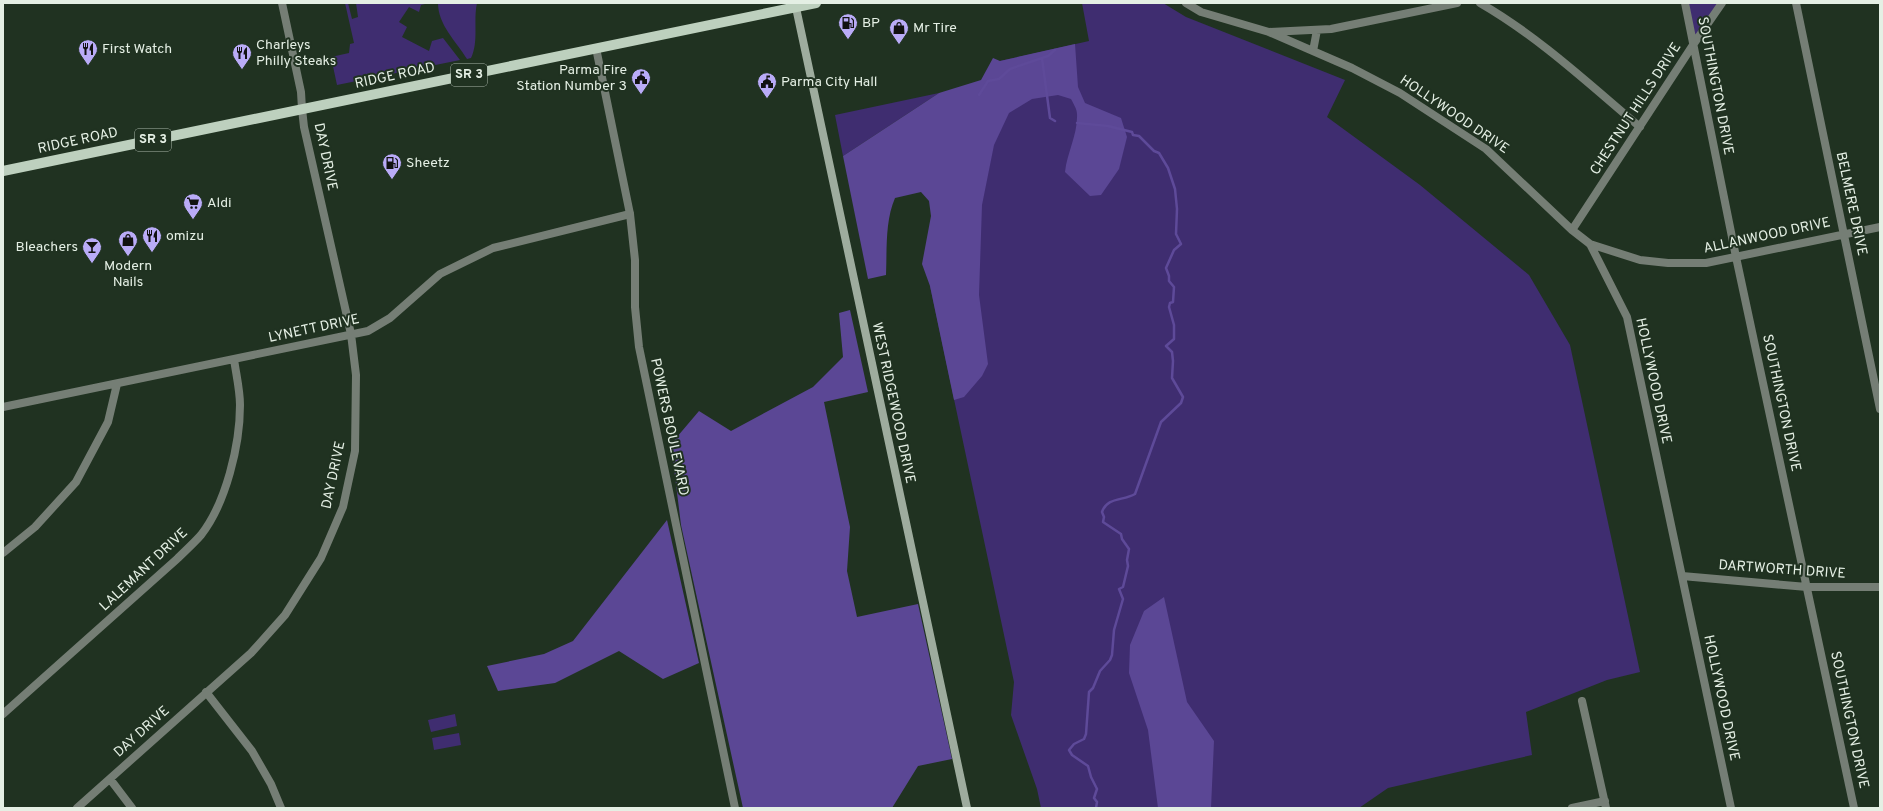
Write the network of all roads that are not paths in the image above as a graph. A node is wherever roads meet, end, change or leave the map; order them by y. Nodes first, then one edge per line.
1 (282, 3) edge
2 (816, 3) edge
3 (1186, 3) edge
4 (1453, 3) edge
5 (1480, 3) edge
6 (1685, 3) edge
7 (1722, 3) edge
8 (1796, 3) edge
9 (796, 5) edge
10 (1317, 30) junction
11 (1269, 32) junction
12 (1693, 45) junction
13 (596, 48) junction
14 (1313, 51) junction
15 (302, 109) junction
16 (1640, 127) junction
17 (3, 171) edge
18 (630, 214) junction
19 (1880, 227) edge
20 (1572, 230) junction
21 (1844, 234) junction
22 (1590, 244) junction
23 (1736, 257) junction
24 (351, 334) junction
25 (234, 359) junction
26 (117, 384) junction
27 (3, 407) edge
28 (1880, 409) edge
29 (3, 553) edge
30 (1682, 576) junction
31 (1807, 587) junction
32 (1880, 587) edge
33 (206, 692) junction
34 (1582, 701) dead end
35 (3, 714) edge
36 (110, 779) junction
37 (1605, 805) edge
38 (77, 808) edge
39 (132, 808) edge
40 (281, 808) edge
41 (735, 808) edge
42 (967, 808) edge
43 (1572, 808) edge
44 (1731, 808) edge
45 (1854, 808) edge

1 - 15 street, DAY DRIVE
2 - 9 main road, RIDGE ROAD / SR 3
3 - 11 street, HOLLYWOOD DRIVE
4 - 10 street
5 - 16 street
6 - 12 street, SOUTHINGTON DRIVE
7 - 12 street, CHESTNUT HILLS DRIVE
8 - 21 street, BELMERE DRIVE
9 - 13 main road, RIDGE ROAD / SR 3
9 - 42 main road, WEST RIDGEWOOD DRIVE
10 - 11 street
10 - 14 street
11 - 14 street, HOLLYWOOD DRIVE
12 - 16 street, CHESTNUT HILLS DRIVE
12 - 23 street, SOUTHINGTON DRIVE
13 - 15 main road, RIDGE ROAD / SR 3
13 - 18 street, POWERS BOULEVARD
14 - 20 street, HOLLYWOOD DRIVE
15 - 17 main road, RIDGE ROAD / SR 3
15 - 24 street, DAY DRIVE
16 - 20 street, CHESTNUT HILLS DRIVE
18 - 24 street, LYNETT DRIVE
18 - 41 street, POWERS BOULEVARD
19 - 21 street, ALLANWOOD DRIVE
20 - 22 street, HOLLYWOOD DRIVE
21 - 23 street, ALLANWOOD DRIVE
21 - 28 street, BELMERE DRIVE
22 - 23 street, ALLANWOOD DRIVE
22 - 30 street, HOLLYWOOD DRIVE
23 - 31 street, SOUTHINGTON DRIVE
24 - 25 street, LYNETT DRIVE
24 - 33 street, DAY DRIVE
25 - 26 street, LYNETT DRIVE
25 - 35 street, LALEMANT DRIVE
26 - 27 street, LYNETT DRIVE
26 - 29 street
30 - 31 street, DARTWORTH DRIVE
30 - 44 street, HOLLYWOOD DRIVE
31 - 32 street, DARTWORTH DRIVE
31 - 45 street, SOUTHINGTON DRIVE
33 - 36 street, DAY DRIVE
33 - 40 street
34 - 37 street
36 - 38 street, DAY DRIVE
36 - 39 street
37 - 43 street

